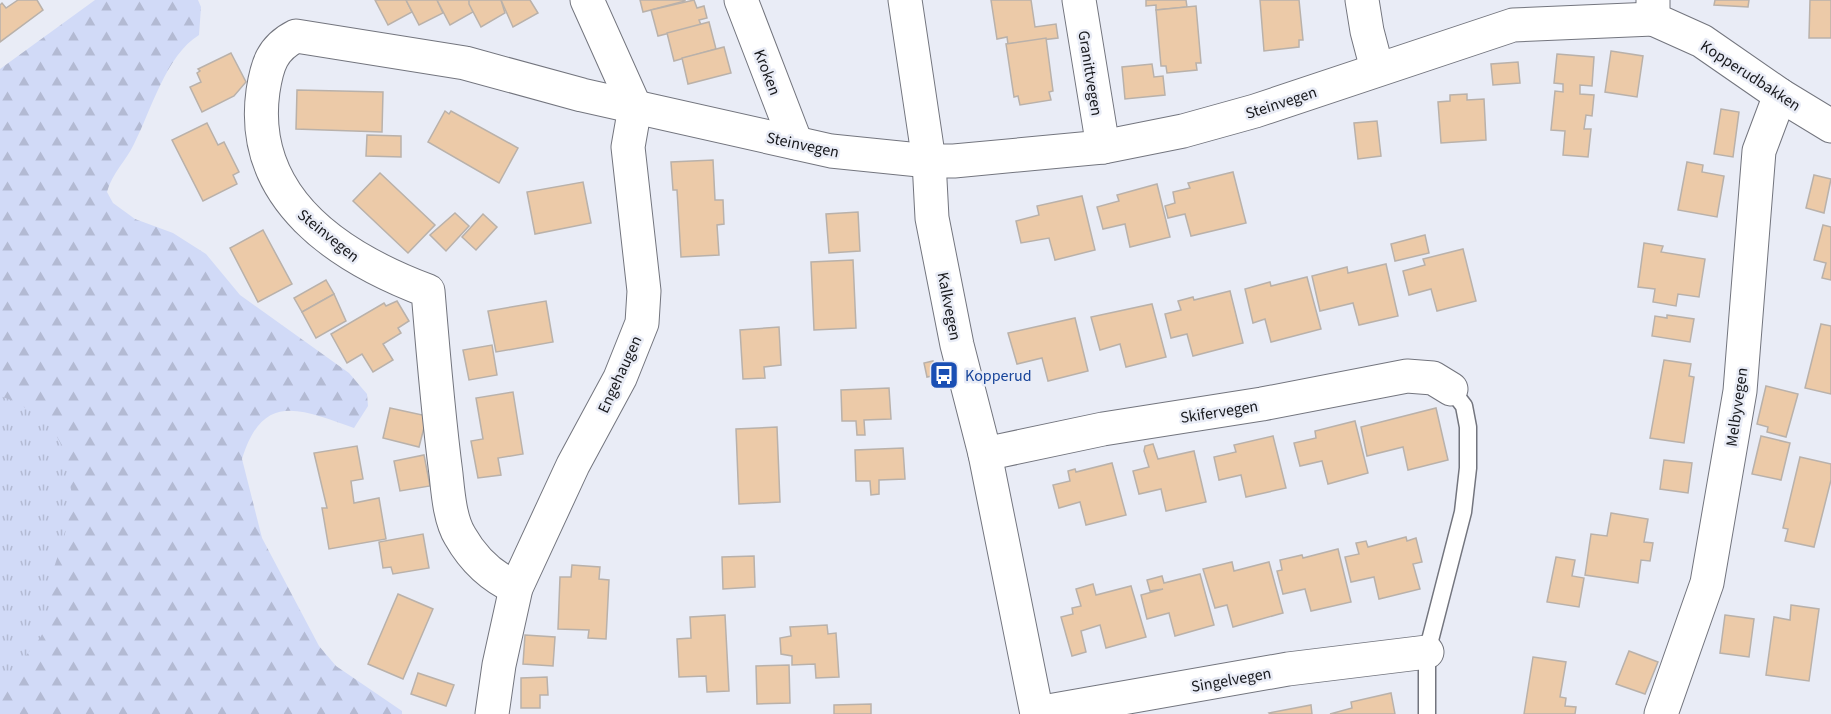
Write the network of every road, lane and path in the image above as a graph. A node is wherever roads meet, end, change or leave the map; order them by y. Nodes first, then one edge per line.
1 (587, 0) edge
2 (741, 0) edge
3 (904, 0) edge
4 (1079, 0) edge
5 (1362, 0) edge
6 (1653, 10) edge
7 (1377, 69) junction
8 (1780, 96) junction
9 (634, 107) junction
10 (1831, 126) edge
11 (796, 143) junction
12 (1103, 147) junction
13 (929, 161) junction
14 (1451, 389) joint
15 (985, 454) junction
16 (516, 588) junction
17 (1427, 652) junction
18 (1037, 713) edge
19 (492, 714) edge
20 (1427, 714) edge
21 (1661, 714) edge

1 - 9 street
2 - 11 street, Kroken
3 - 13 street, Kalkvegen
4 - 12 street, Granittvegen
5 - 7 street
6 - 7 street, Steinvegen
6 - 8 street, Kopperudbakken
7 - 12 street, Steinvegen
8 - 10 street, Kopperudbakken
8 - 21 street, Melbyvegen
9 - 11 street, Steinvegen
9 - 16 street, Engehaugen
9 - 16 street, Steinvegen
11 - 13 street, Steinvegen
12 - 13 street, Steinvegen
13 - 15 street, Kalkvegen
14 - 15 street, Skifervegen
14 - 17 lane
15 - 18 street, Kalkvegen
16 - 19 street, Engehaugen
17 - 18 street, Singelvegen
17 - 20 lane

